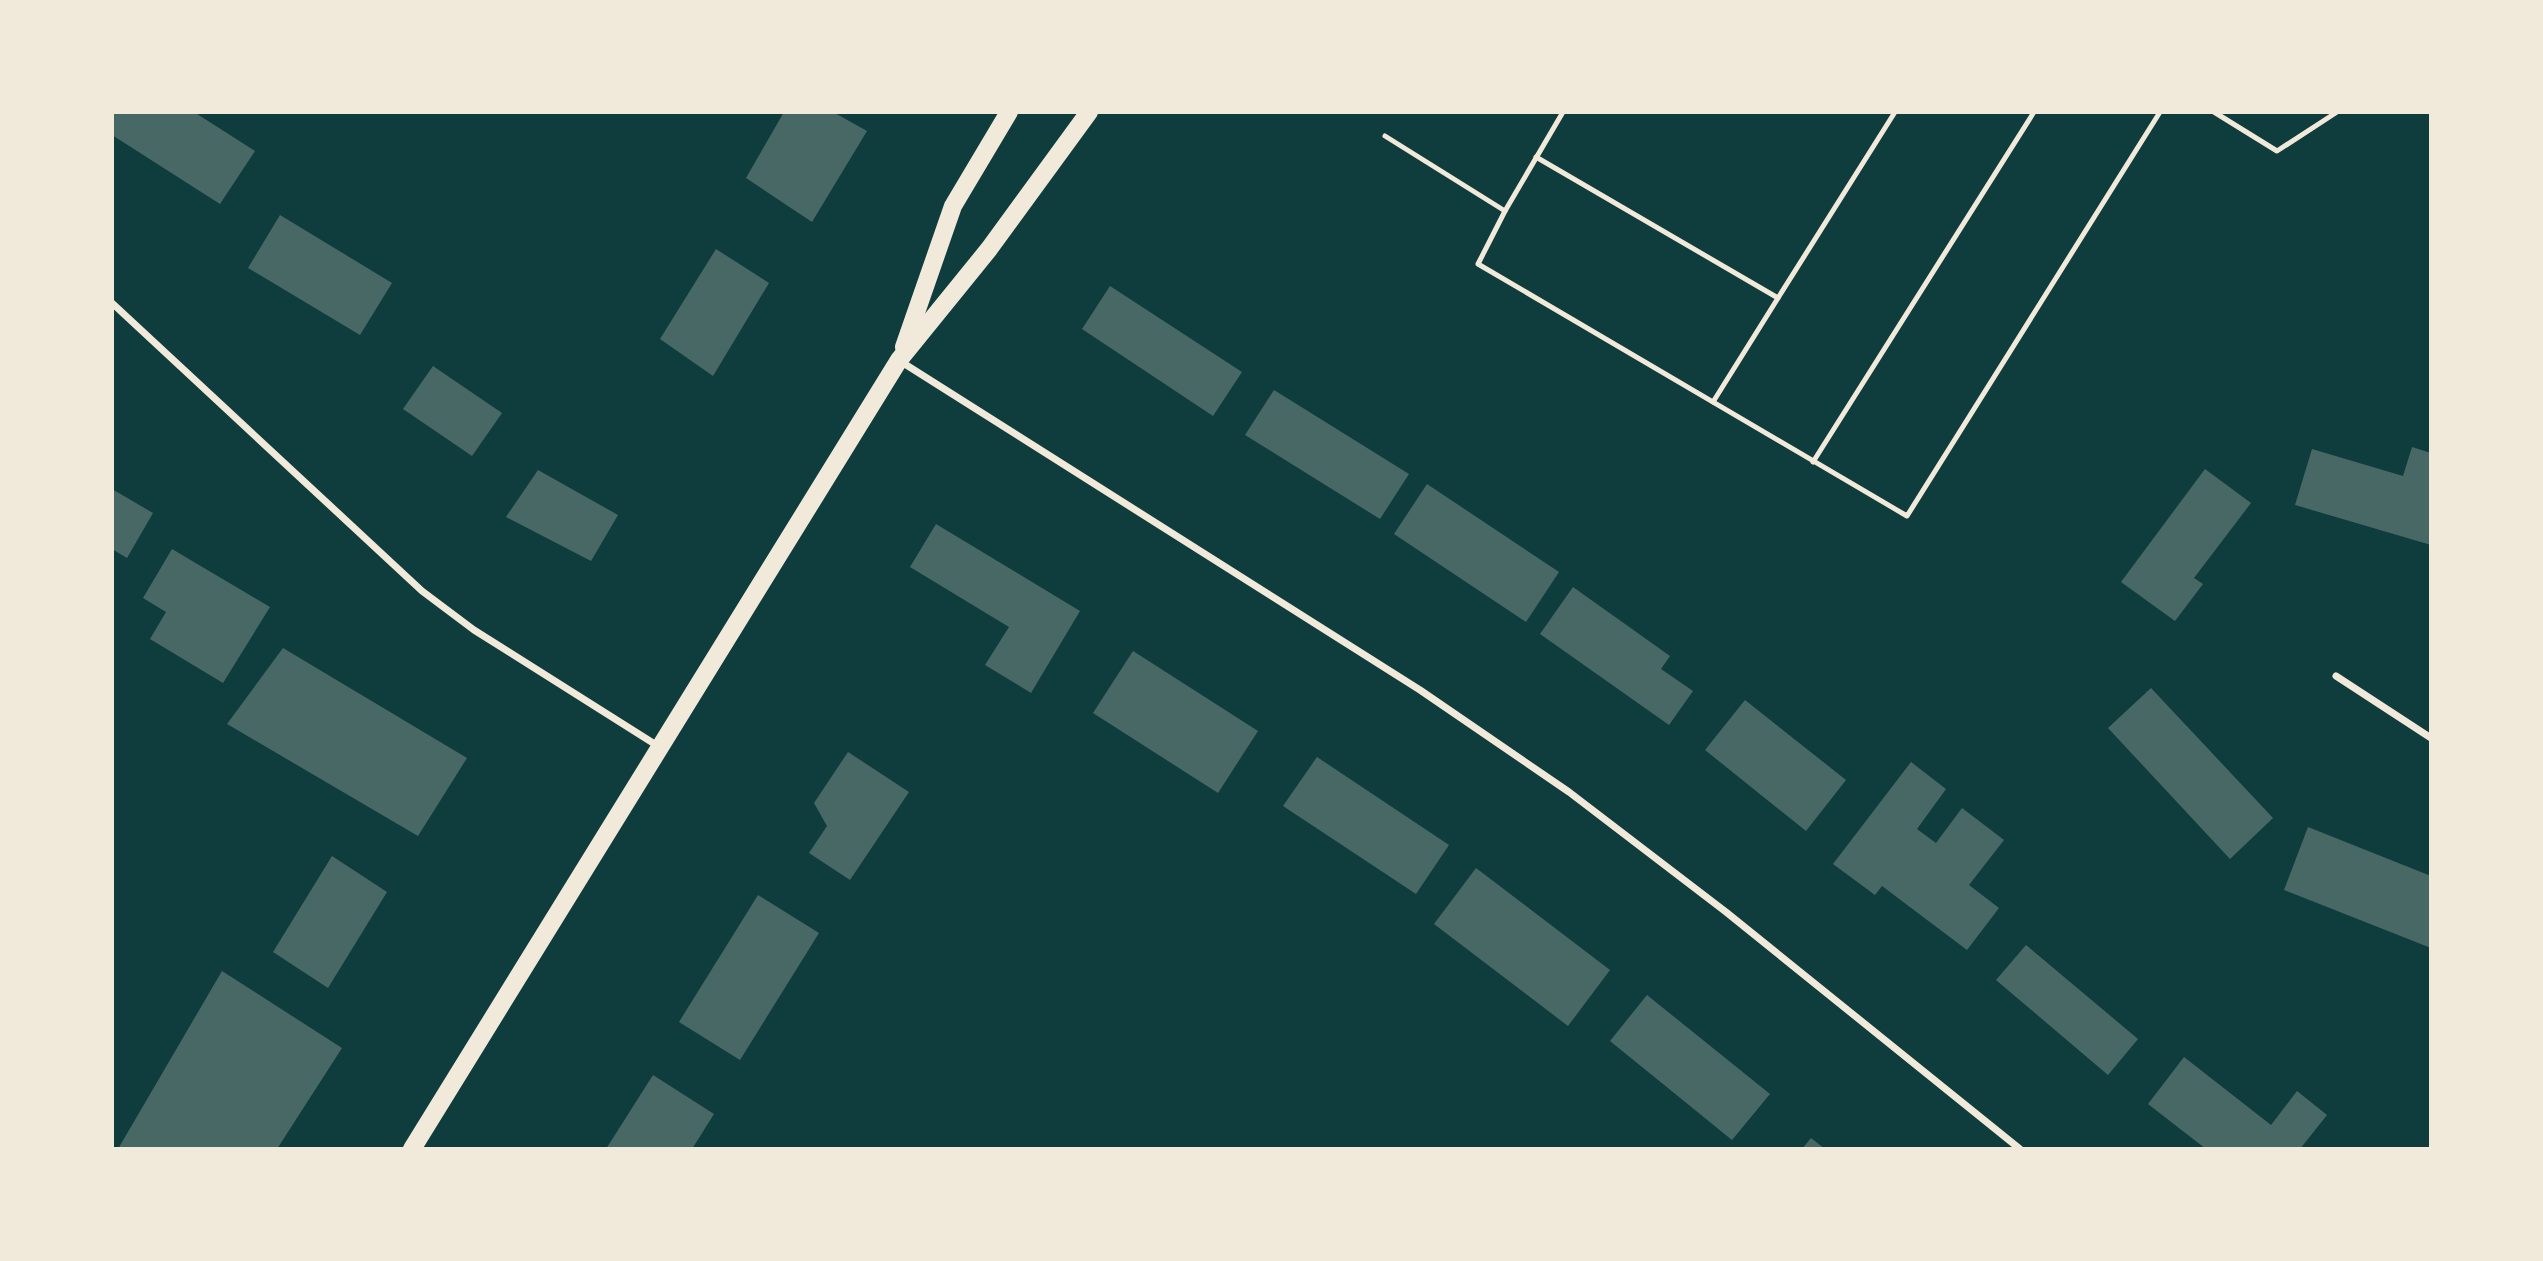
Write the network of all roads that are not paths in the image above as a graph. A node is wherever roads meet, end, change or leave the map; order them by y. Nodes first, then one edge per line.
1 (1009, 112) edge
2 (1089, 112) edge
3 (1563, 112) edge
4 (1895, 112) edge
5 (2034, 112) edge
6 (2161, 112) edge
7 (2214, 112) edge
8 (2337, 112) edge
9 (1385, 136) dead end
10 (1536, 157) junction
11 (1505, 211) junction
12 (1778, 298) junction
13 (112, 303) edge
14 (899, 360) junction
15 (1713, 402) junction
16 (1814, 462) junction
17 (2336, 676) dead end
18 (2431, 738) edge
19 (661, 748) junction
20 (412, 1149) edge
21 (2020, 1149) edge

1 - 14 main road
2 - 14 main road
3 - 10 lane
4 - 12 lane
5 - 16 lane
6 - 16 lane
7 - 8 lane
9 - 11 lane
10 - 11 lane
10 - 12 lane
11 - 15 lane
12 - 15 lane
13 - 19 street
14 - 19 main road
14 - 21 street
15 - 16 lane
17 - 18 street
19 - 20 main road

